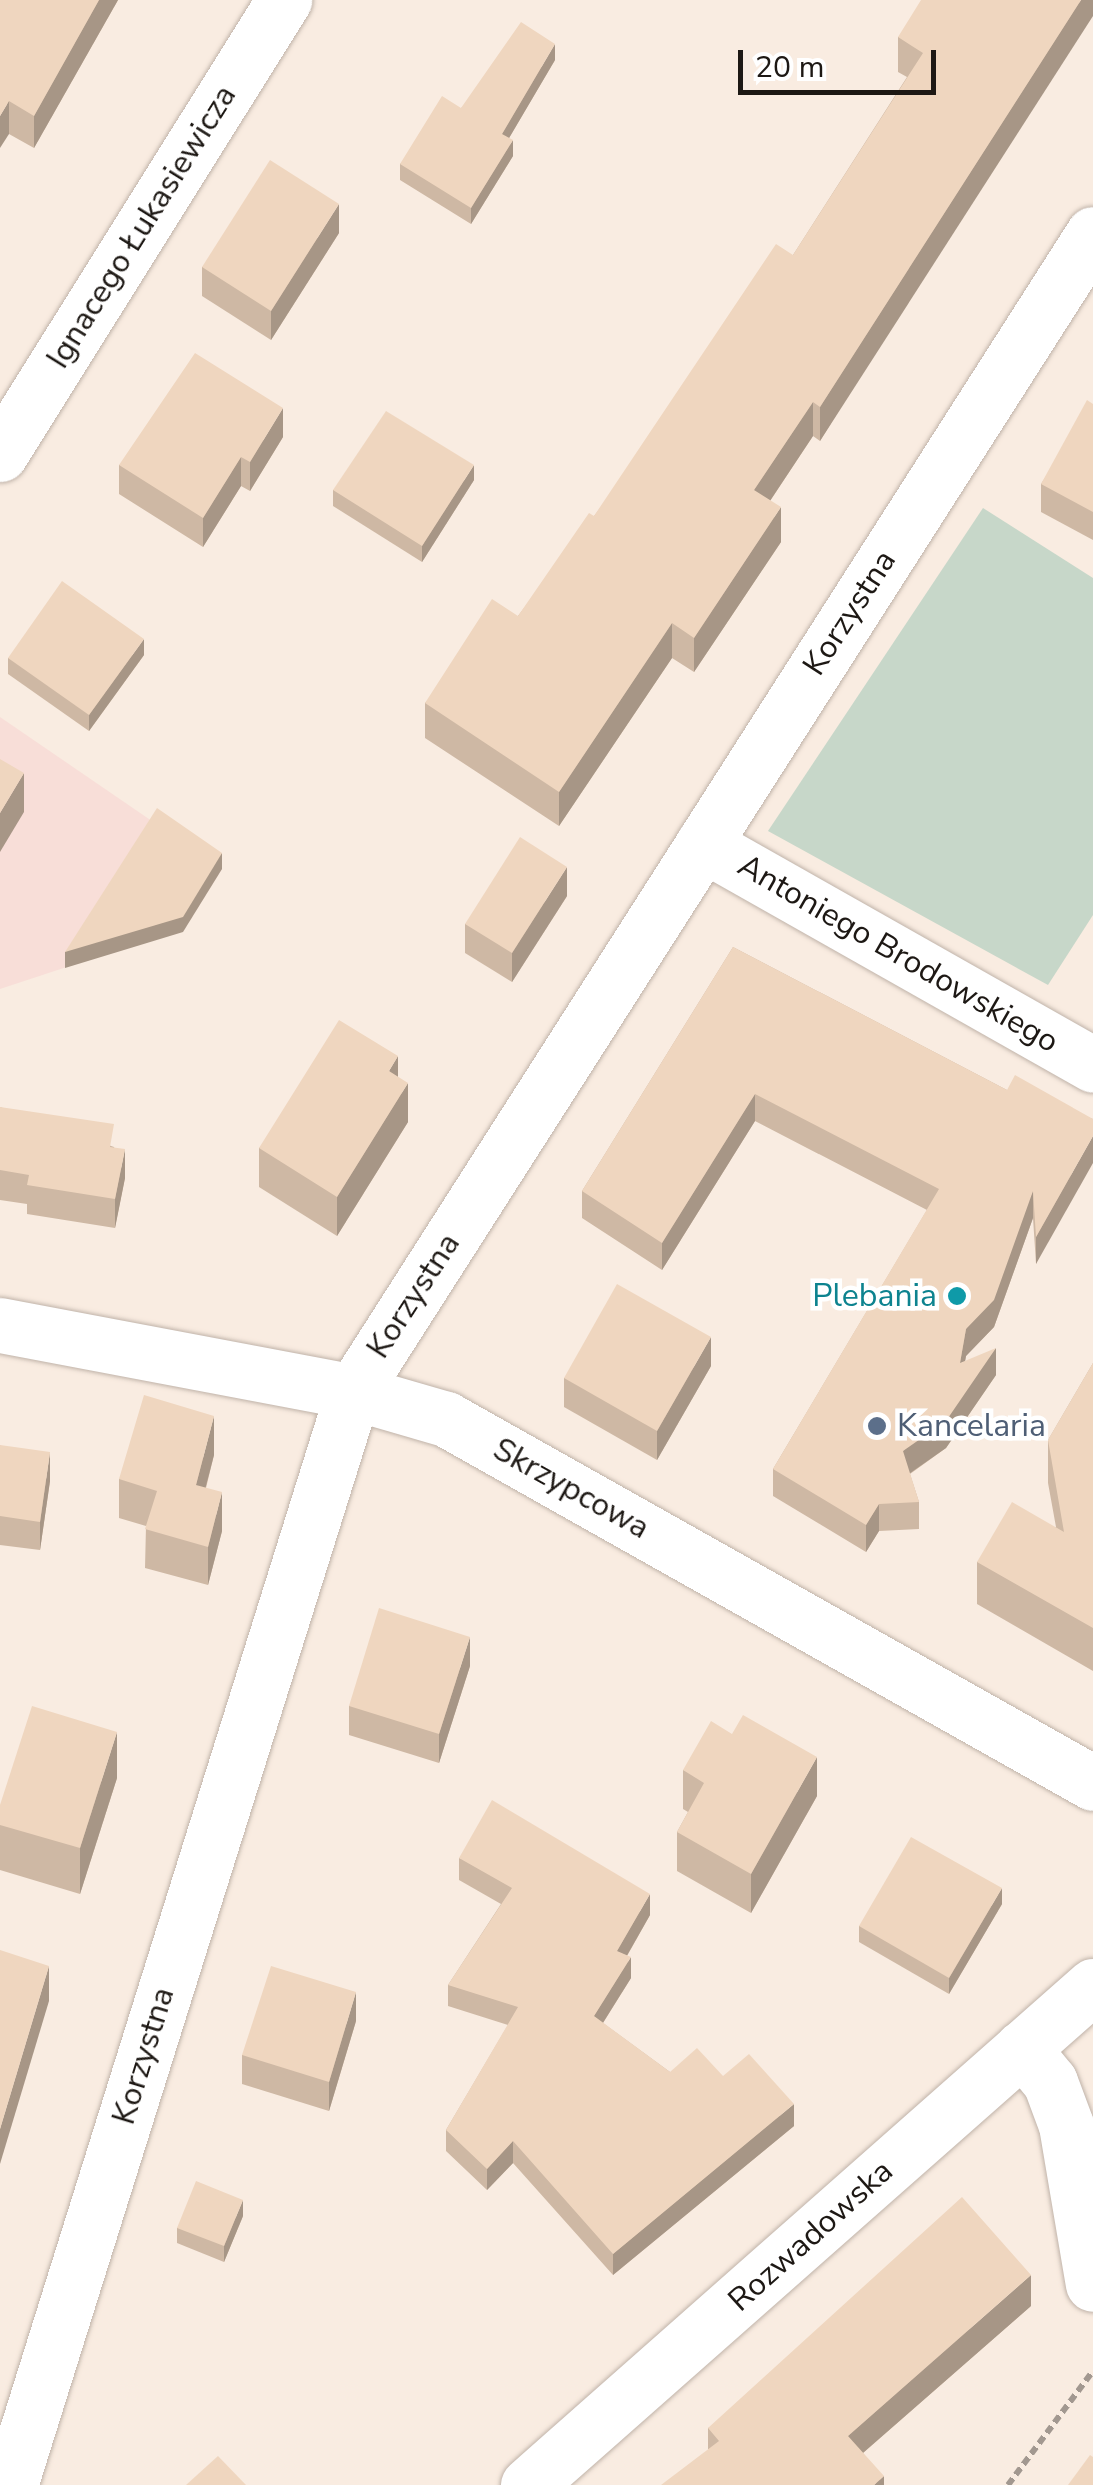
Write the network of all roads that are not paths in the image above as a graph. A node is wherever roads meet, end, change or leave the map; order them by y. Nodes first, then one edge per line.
1 (284, 0) edge
2 (1093, 234) edge
3 (1078, 290) edge
4 (0, 454) edge
5 (703, 844) junction
6 (1093, 1065) edge
7 (0, 1325) edge
8 (352, 1392) junction
9 (1093, 1783) edge
10 (1093, 1986) edge
11 (1022, 2048) junction
12 (1093, 2284) edge
13 (10, 2485) edge
14 (528, 2485) edge

1 - 4 street, Ignacego Łukasiewicza
2 - 3 street, Korzystna
3 - 5 street, Korzystna
5 - 6 street, Antoniego Brodowskiego
5 - 8 street, Korzystna
7 - 8 street, Skrzypcowa
8 - 9 street, Skrzypcowa
8 - 13 street, Korzystna
10 - 11 street, Rozwadowska
11 - 12 street
11 - 14 street, Rozwadowska

